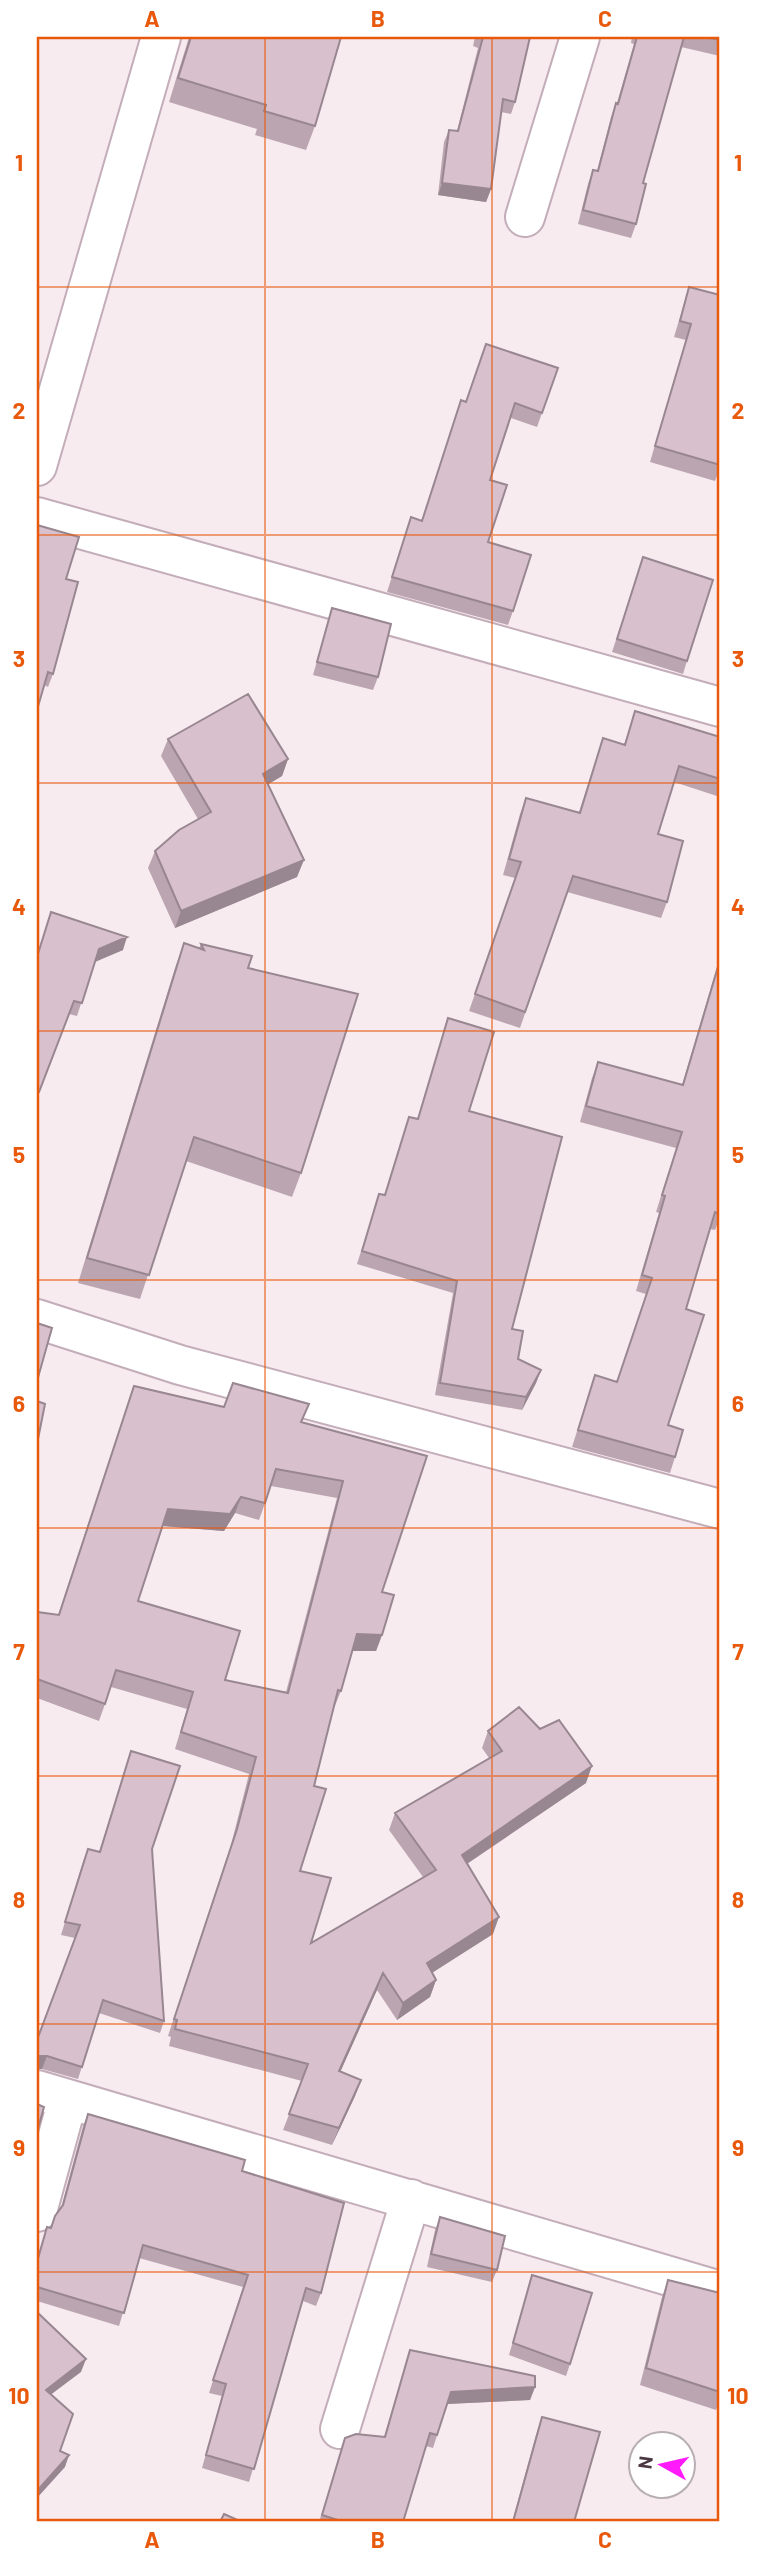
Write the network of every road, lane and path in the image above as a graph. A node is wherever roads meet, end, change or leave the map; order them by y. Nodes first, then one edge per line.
1 (161, 37) edge
2 (580, 37) edge
3 (525, 217) dead end
4 (37, 466) edge
5 (37, 517) edge
6 (720, 707) edge
7 (37, 1319) edge
8 (720, 1509) edge
9 (52, 2094) edge
10 (411, 2199) junction
11 (37, 2212) edge
12 (720, 2291) edge
13 (340, 2429) dead end

1 - 4 street
2 - 3 street
5 - 6 street
7 - 8 street
9 - 10 street
9 - 11 street
10 - 12 street
10 - 13 street

